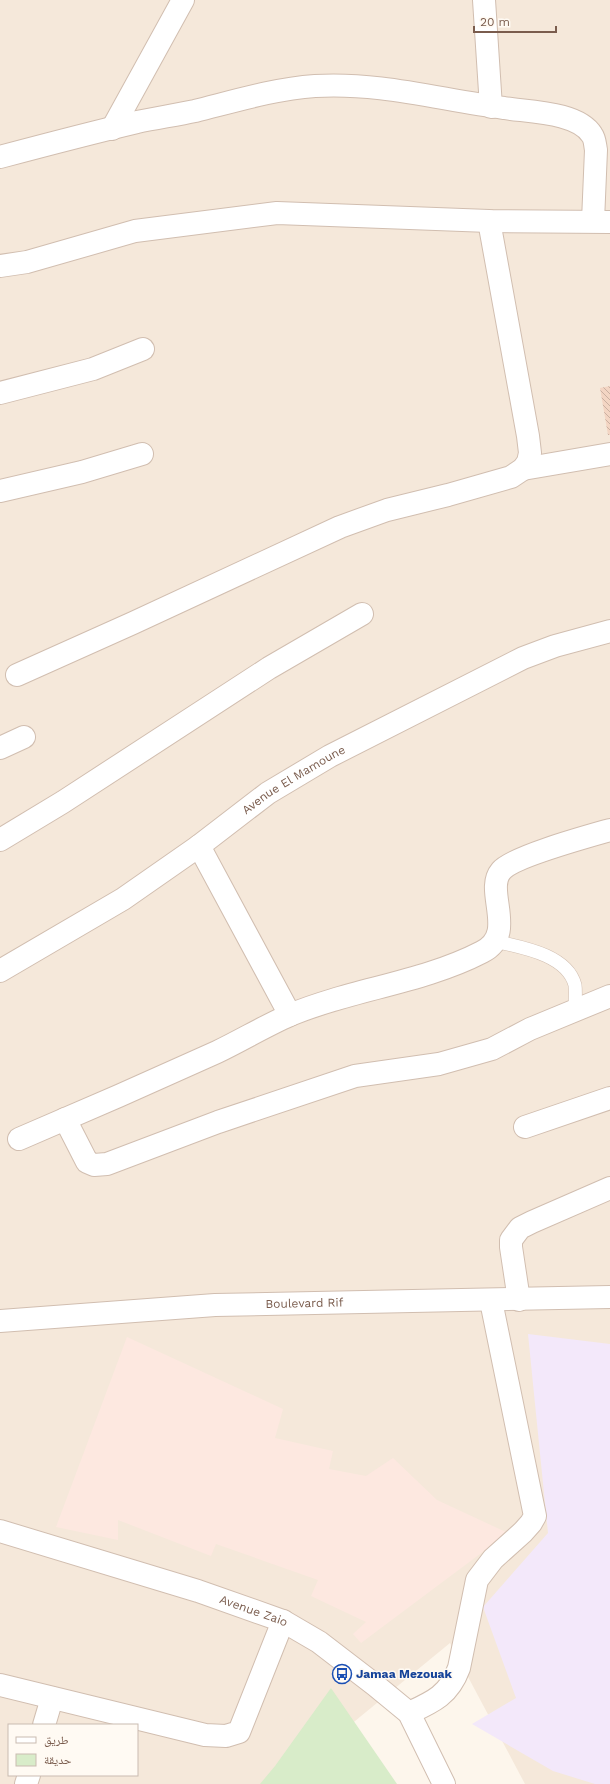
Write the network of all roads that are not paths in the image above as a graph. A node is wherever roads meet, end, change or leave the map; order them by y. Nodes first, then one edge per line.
1 (184, 0) edge
2 (484, 0) edge
3 (491, 106) junction
4 (112, 129) junction
5 (0, 157) edge
6 (489, 221) junction
7 (602, 222) edge
8 (0, 266) edge
9 (144, 348) dead end
10 (0, 393) edge
11 (142, 454) dead end
12 (610, 454) edge
13 (523, 469) junction
14 (0, 491) edge
15 (362, 614) dead end
16 (610, 631) edge
17 (17, 675) dead end
18 (24, 737) dead end
19 (0, 748) edge
20 (610, 830) edge
21 (0, 840) edge
22 (199, 846) junction
23 (494, 941) junction
24 (0, 971) edge
25 (610, 996) edge
26 (575, 1010) junction
27 (290, 1015) junction
28 (610, 1098) edge
29 (65, 1119) junction
30 (525, 1126) dead end
31 (19, 1139) dead end
32 (610, 1188) edge
33 (610, 1298) edge
34 (519, 1300) junction
35 (491, 1301) junction
36 (0, 1321) edge
37 (0, 1531) edge
38 (283, 1621) junction
39 (0, 1684) edge
40 (52, 1698) junction
41 (409, 1713) junction
42 (44, 1724) edge
43 (444, 1784) edge

1 - 4 street
2 - 3 street
3 - 4 street
3 - 7 street
4 - 5 street
6 - 7 street
6 - 8 street
6 - 13 street
9 - 10 street
11 - 14 street
12 - 13 street
13 - 17 street
15 - 21 street
16 - 22 street, Avenue El Mamoune
18 - 19 street
20 - 23 street
22 - 24 street, Avenue El Mamoune
22 - 27 street
23 - 26 lane
23 - 27 street
25 - 26 street
26 - 29 street
27 - 29 street
28 - 30 street
29 - 31 street
32 - 34 street
33 - 34 street, Boulevard Rif
34 - 35 street, Boulevard Rif
35 - 36 street, Boulevard Rif
35 - 41 street
37 - 38 street, Avenue Zaio
38 - 40 street
38 - 41 street, Avenue Zaio
39 - 40 street
40 - 42 street
41 - 43 street, Avenue Zaio

